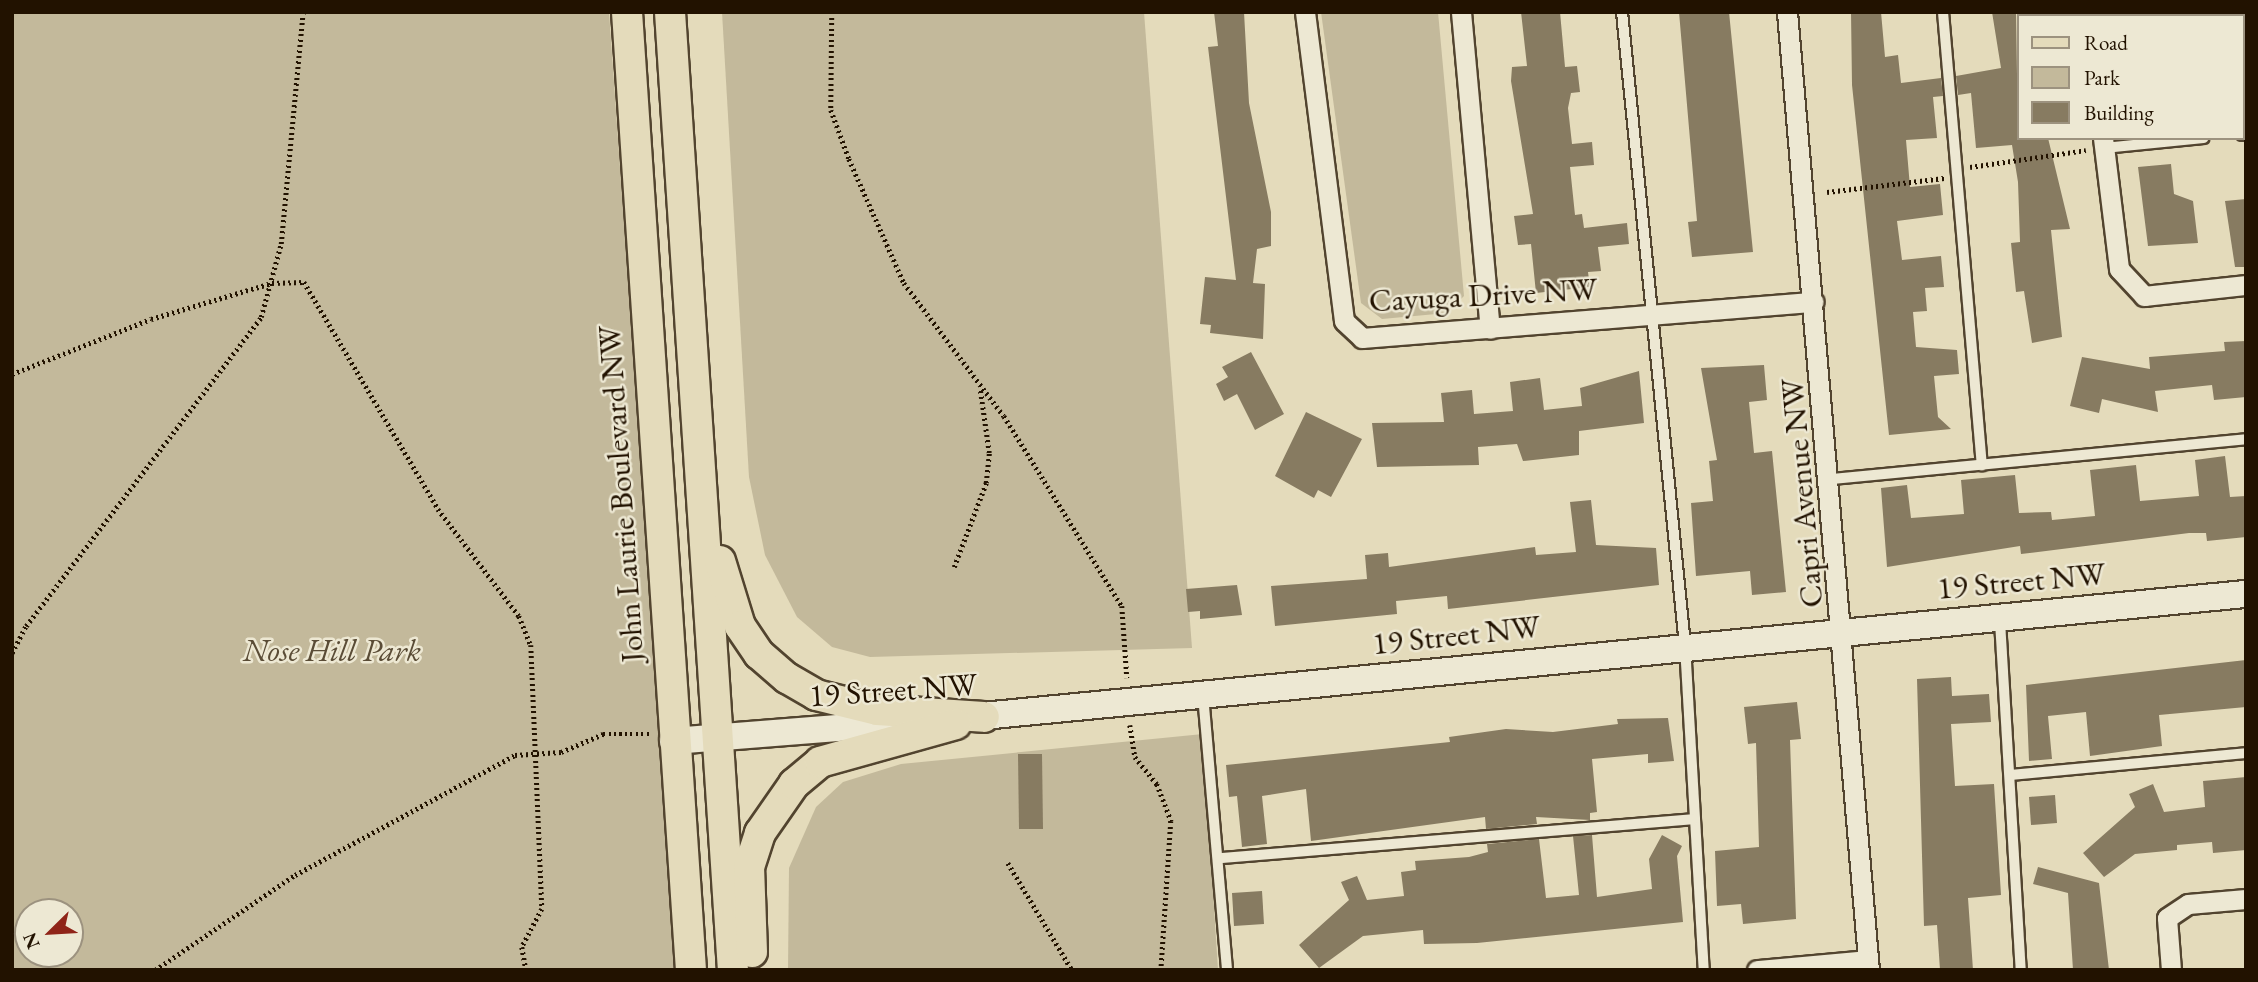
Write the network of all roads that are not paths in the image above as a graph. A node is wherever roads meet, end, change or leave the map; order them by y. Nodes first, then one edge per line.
1 (627, 12) edge
2 (670, 12) edge
3 (1305, 12) edge
4 (1461, 12) edge
5 (1622, 12) edge
6 (1787, 12) edge
7 (1943, 12) edge
8 (2164, 140) edge
9 (2104, 143) edge
10 (2246, 285) edge
11 (1814, 302) junction
12 (1652, 315) junction
13 (1490, 329) junction
14 (697, 430) junction
15 (2246, 439) edge
16 (1982, 465) junction
17 (1832, 479) junction
18 (2246, 594) edge
19 (1999, 616) junction
20 (1845, 630) junction
21 (1685, 645) junction
22 (1203, 695) junction
23 (984, 717) junction
24 (718, 739) junction
25 (673, 741) junction
26 (2246, 753) edge
27 (2010, 775) junction
28 (1693, 819) junction
29 (1221, 858) junction
30 (2246, 899) edge
31 (1869, 965) edge
32 (691, 970) edge
33 (733, 970) edge
34 (752, 970) edge
35 (1227, 970) edge
36 (1704, 970) edge
37 (1758, 970) edge
38 (2021, 970) edge
39 (2171, 970) edge

1 - 25 main road, John Laurie Boulevard NW
2 - 14 main road
3 - 13 street, Cayuga Drive NW
4 - 13 street
5 - 12 lane
6 - 11 street, Capri Avenue NW
7 - 16 lane
8 - 9 lane
9 - 10 street
11 - 12 street, Cayuga Drive NW
11 - 17 street, Capri Avenue NW
12 - 13 street, Cayuga Drive NW
12 - 21 lane
14 - 23 main road
14 - 24 main road
15 - 16 lane
16 - 17 lane
17 - 20 street, Capri Avenue NW
18 - 19 street, 19 Street NW
19 - 20 street, 19 Street NW
19 - 27 lane
20 - 21 street, 19 Street NW
20 - 31 street, Capri Avenue NW
21 - 22 street, 19 Street NW
21 - 28 lane
22 - 23 street, 19 Street NW
22 - 29 lane
23 - 24 street, 19 Street NW
23 - 34 main road
24 - 25 street, 19 Street NW
24 - 33 main road
25 - 32 main road, John Laurie Boulevard NW
26 - 27 lane
27 - 38 lane
28 - 29 lane
28 - 36 lane
29 - 35 lane
30 - 39 street
31 - 37 street

